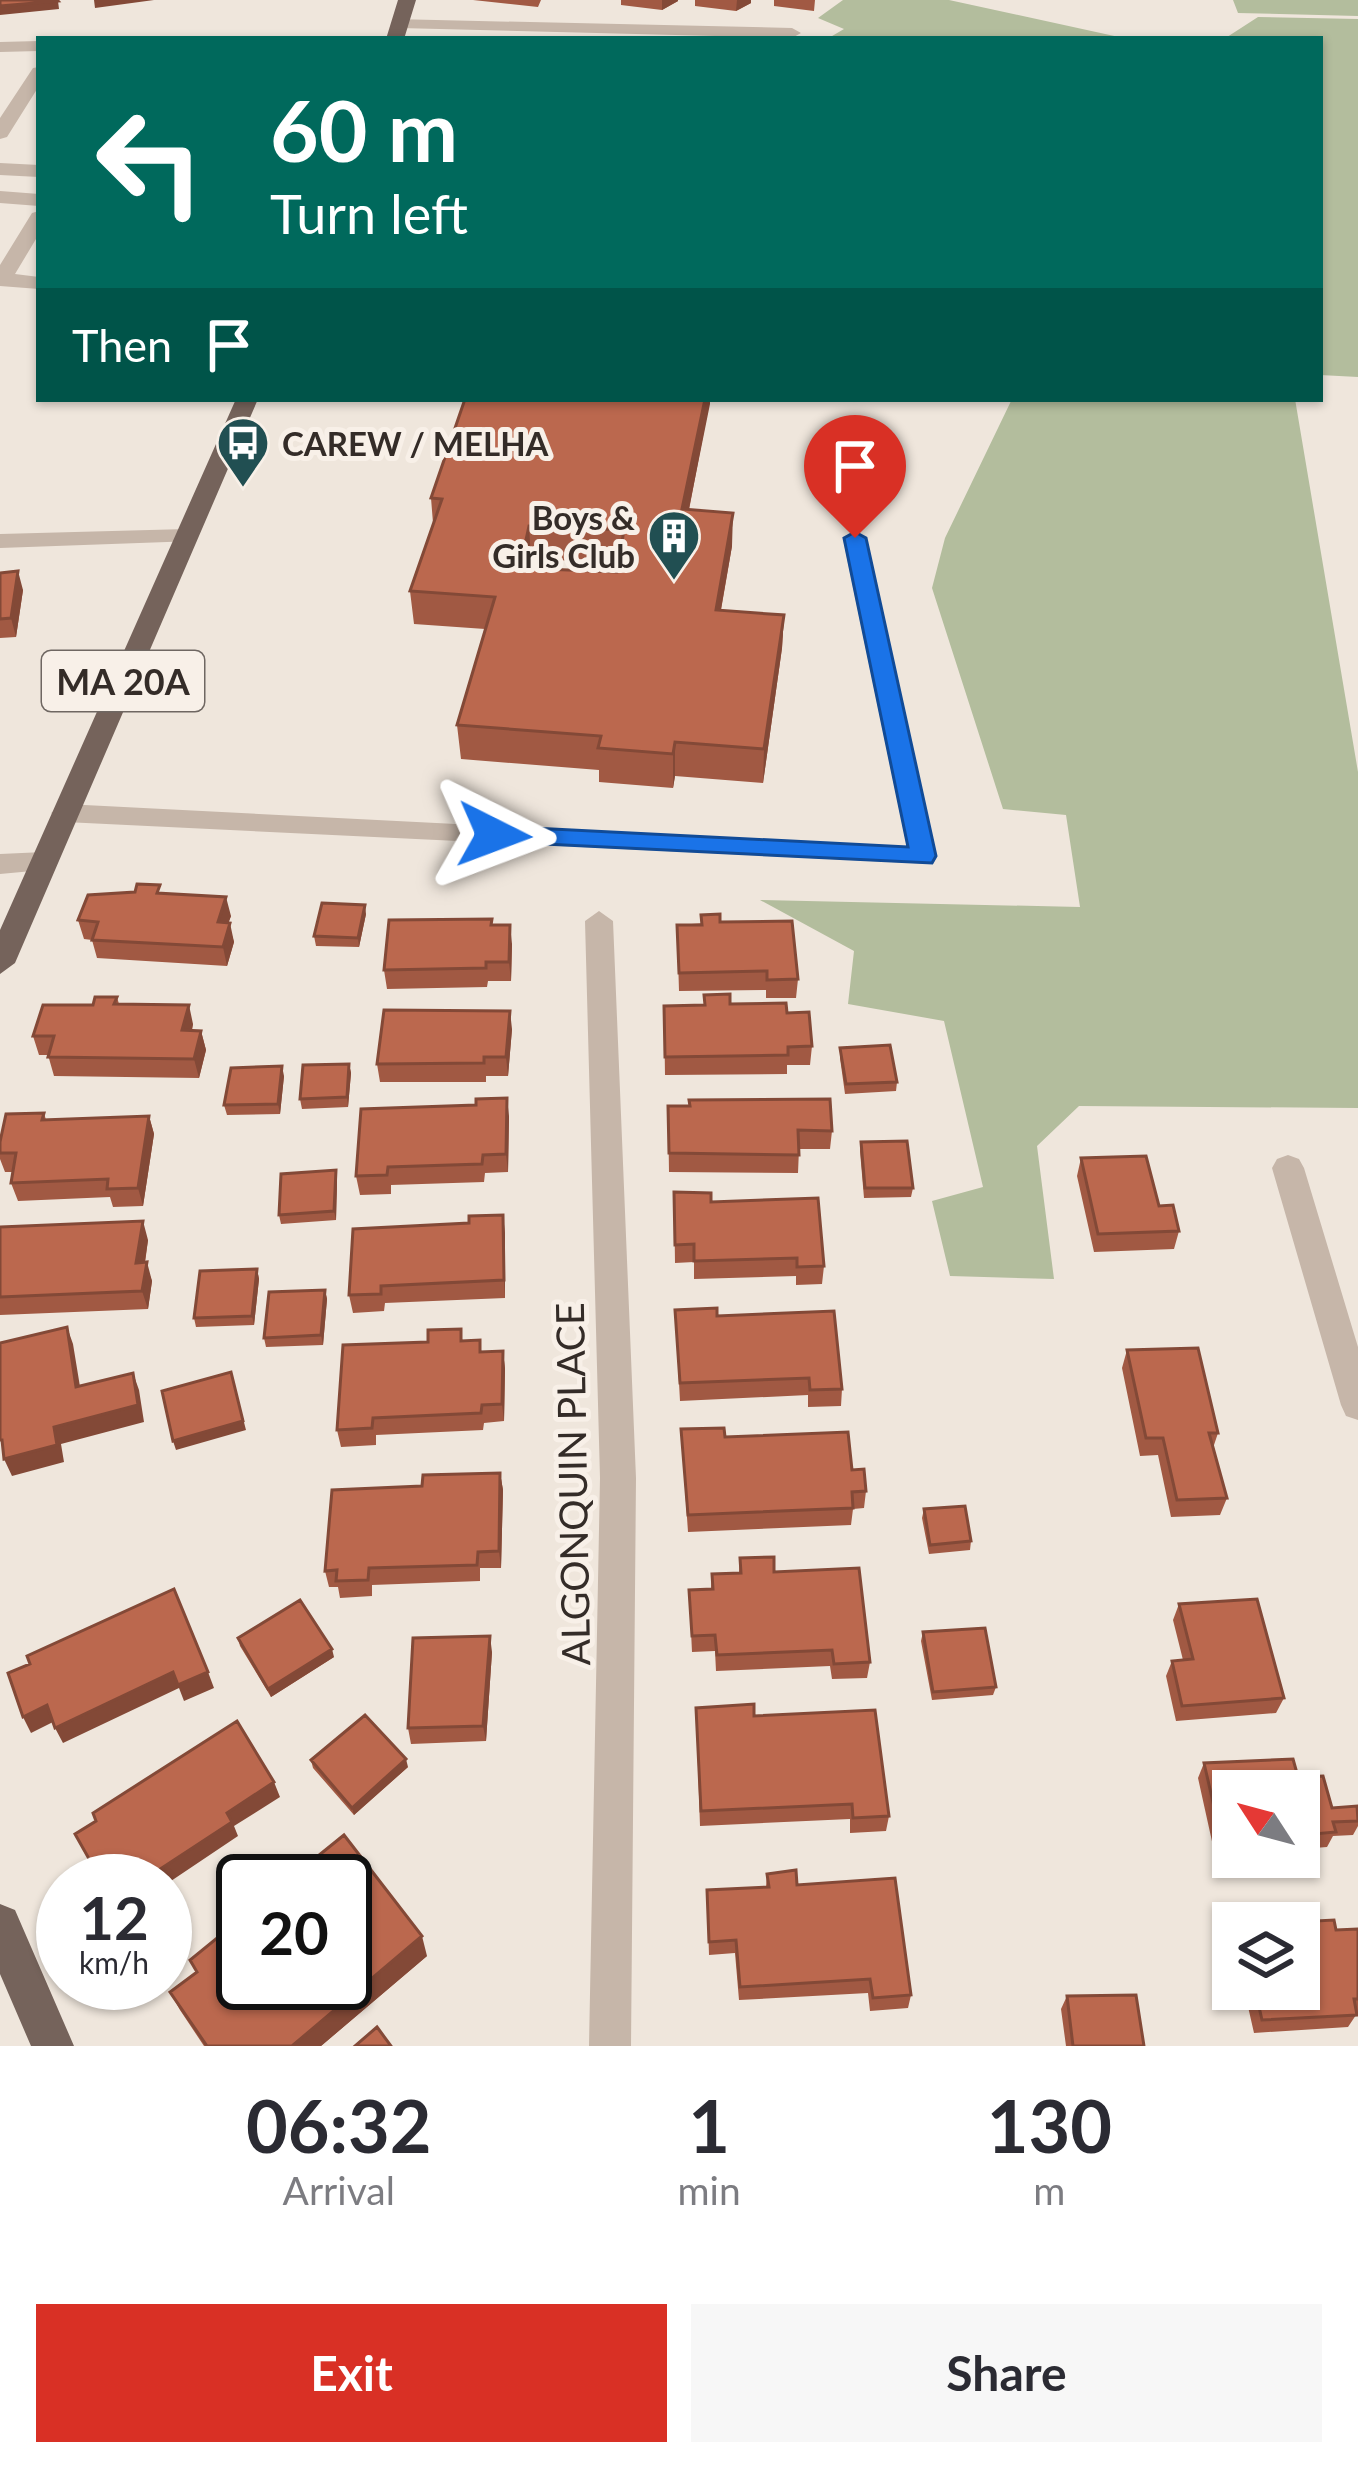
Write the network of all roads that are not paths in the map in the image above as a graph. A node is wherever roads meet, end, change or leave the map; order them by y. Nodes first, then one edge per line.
1 (407, 0) edge
2 (397, 31) edge
3 (792, 33) dead end
4 (36, 46) edge
5 (0, 47) edge
6 (36, 77) edge
7 (0, 133) edge
8 (0, 170) edge
9 (36, 171) edge
10 (0, 197) edge
11 (36, 200) edge
12 (36, 222) edge
13 (1, 280) edge
14 (36, 283) edge
15 (246, 402) edge
16 (187, 536) junction
17 (855, 538) dead end
18 (0, 541) edge
19 (65, 813) junction
20 (44, 862) junction
21 (0, 864) edge
22 (599, 921) dead end
23 (0, 963) edge
24 (1288, 1168) dead end
25 (1358, 1405) edge
26 (0, 1925) edge
27 (53, 2046) edge
28 (610, 2046) edge

1 - 2 main road
2 - 3 street
4 - 5 street
6 - 7 street
8 - 9 street
10 - 11 street
12 - 13 street
13 - 14 street
15 - 16 main road, MA 20A
16 - 18 street
16 - 19 main road, MA 20A
17 - 19 street
19 - 20 main road, MA 20A
20 - 21 street
20 - 23 main road, MA 20A
22 - 28 street, ALGONQUIN PLACE
24 - 25 street
26 - 27 main road

